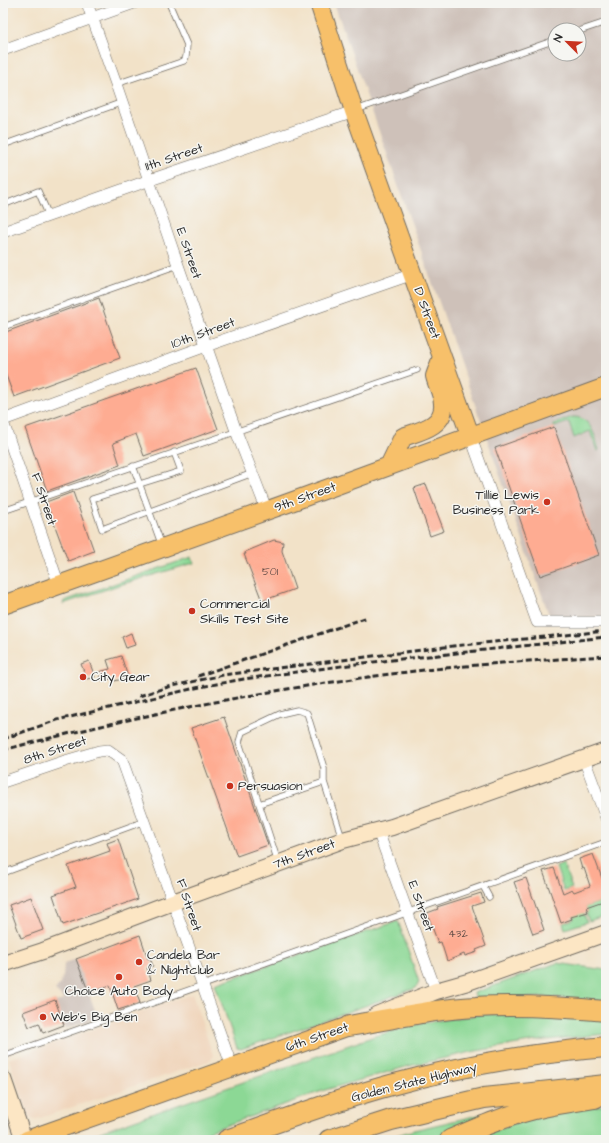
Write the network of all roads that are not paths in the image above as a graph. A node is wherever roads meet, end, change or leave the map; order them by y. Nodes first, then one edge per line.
1 (86, 3) edge
2 (134, 3) edge
3 (170, 3) edge
4 (319, 3) edge
5 (92, 19) junction
6 (606, 22) edge
7 (587, 28) edge
8 (547, 43) edge
9 (3, 50) edge
10 (116, 84) junction
11 (123, 102) junction
12 (354, 111) junction
13 (3, 145) edge
14 (150, 180) junction
15 (3, 205) edge
16 (49, 216) junction
17 (3, 232) edge
18 (178, 265) junction
19 (413, 274) junction
20 (3, 327) edge
21 (206, 346) junction
22 (442, 357) junction
23 (417, 370) dead end
24 (606, 387) edge
25 (3, 421) edge
26 (236, 431) junction
27 (470, 436) junction
28 (174, 452) junction
29 (134, 466) junction
30 (389, 466) junction
31 (253, 473) junction
32 (140, 485) junction
33 (30, 501) junction
34 (3, 511) edge
35 (267, 511) junction
36 (149, 513) junction
37 (162, 548) junction
38 (59, 585) junction
39 (3, 605) edge
40 (606, 622) edge
41 (606, 751) edge
42 (116, 754) joint
43 (584, 758) junction
44 (3, 782) edge
45 (324, 782) junction
46 (259, 804) junction
47 (606, 818) edge
48 (145, 821) junction
49 (378, 831) junction
50 (343, 840) junction
51 (606, 842) edge
52 (279, 863) junction
53 (3, 873) edge
54 (483, 886) junction
55 (489, 897) dead end
56 (173, 902) junction
57 (408, 912) junction
58 (606, 933) edge
59 (3, 964) edge
60 (202, 985) junction
61 (436, 991) junction
62 (606, 1011) edge
63 (349, 1026) junction
64 (606, 1047) edge
65 (3, 1056) edge
66 (232, 1067) junction
67 (3, 1079) edge
68 (606, 1085) edge
69 (606, 1096) edge
70 (336, 1138) edge
71 (26, 1140) edge
72 (227, 1140) edge
73 (450, 1140) edge

1 - 5 street, E Street
2 - 5 street
3 - 10 lane
4 - 12 main road, D Street
5 - 9 street
5 - 10 street, E Street
6 - 7 lane
8 - 12 lane
10 - 11 street, E Street
11 - 13 lane
11 - 14 street, E Street
12 - 14 street, 11th Street
12 - 19 main road, D Street
14 - 16 street, 11th Street
14 - 18 street, E Street
15 - 16 lane
16 - 17 street, 11th Street
18 - 20 lane
18 - 21 street, E Street
19 - 21 street, 10th Street
19 - 22 main road, D Street
21 - 25 street, 10th Street
21 - 26 street, E Street
22 - 27 main road, D Street
22 - 30 main road
23 - 26 lane
24 - 27 main road, 9th Street
25 - 33 street, F Street
26 - 28 lane
26 - 31 street, E Street
27 - 30 main road, 9th Street
27 - 40 street, D Street
28 - 29 lane
28 - 32 lane
29 - 32 lane
29 - 33 lane
30 - 35 main road, 9th Street
31 - 35 street, E Street
31 - 36 lane
32 - 36 lane
32 - 36 lane
33 - 34 lane
33 - 38 street, F Street
35 - 37 main road, 9th Street
36 - 37 lane
37 - 38 main road, 9th Street
38 - 39 main road, 9th Street
41 - 43 street, 7th Street
42 - 44 street, 8th Street
42 - 48 street, F Street
43 - 47 street
43 - 49 street, 7th Street
45 - 46 lane
45 - 46 lane
45 - 50 lane
46 - 52 lane
48 - 53 lane
48 - 56 street, F Street
49 - 50 street, 7th Street
49 - 57 street, E Street
50 - 52 street, 7th Street
51 - 54 lane
52 - 56 street, 7th Street
54 - 55 lane
54 - 57 lane
56 - 59 street, 7th Street
56 - 60 street, F Street
57 - 60 lane
57 - 61 street, E Street
58 - 61 street, 6th Street
60 - 65 lane
60 - 66 street, F Street
61 - 63 street, 6th Street
62 - 63 highway
63 - 66 main road, 6th Street
64 - 72 highway, Golden State Highway
66 - 71 main road, 6th Street
67 - 71 street
68 - 70 highway
69 - 73 highway

